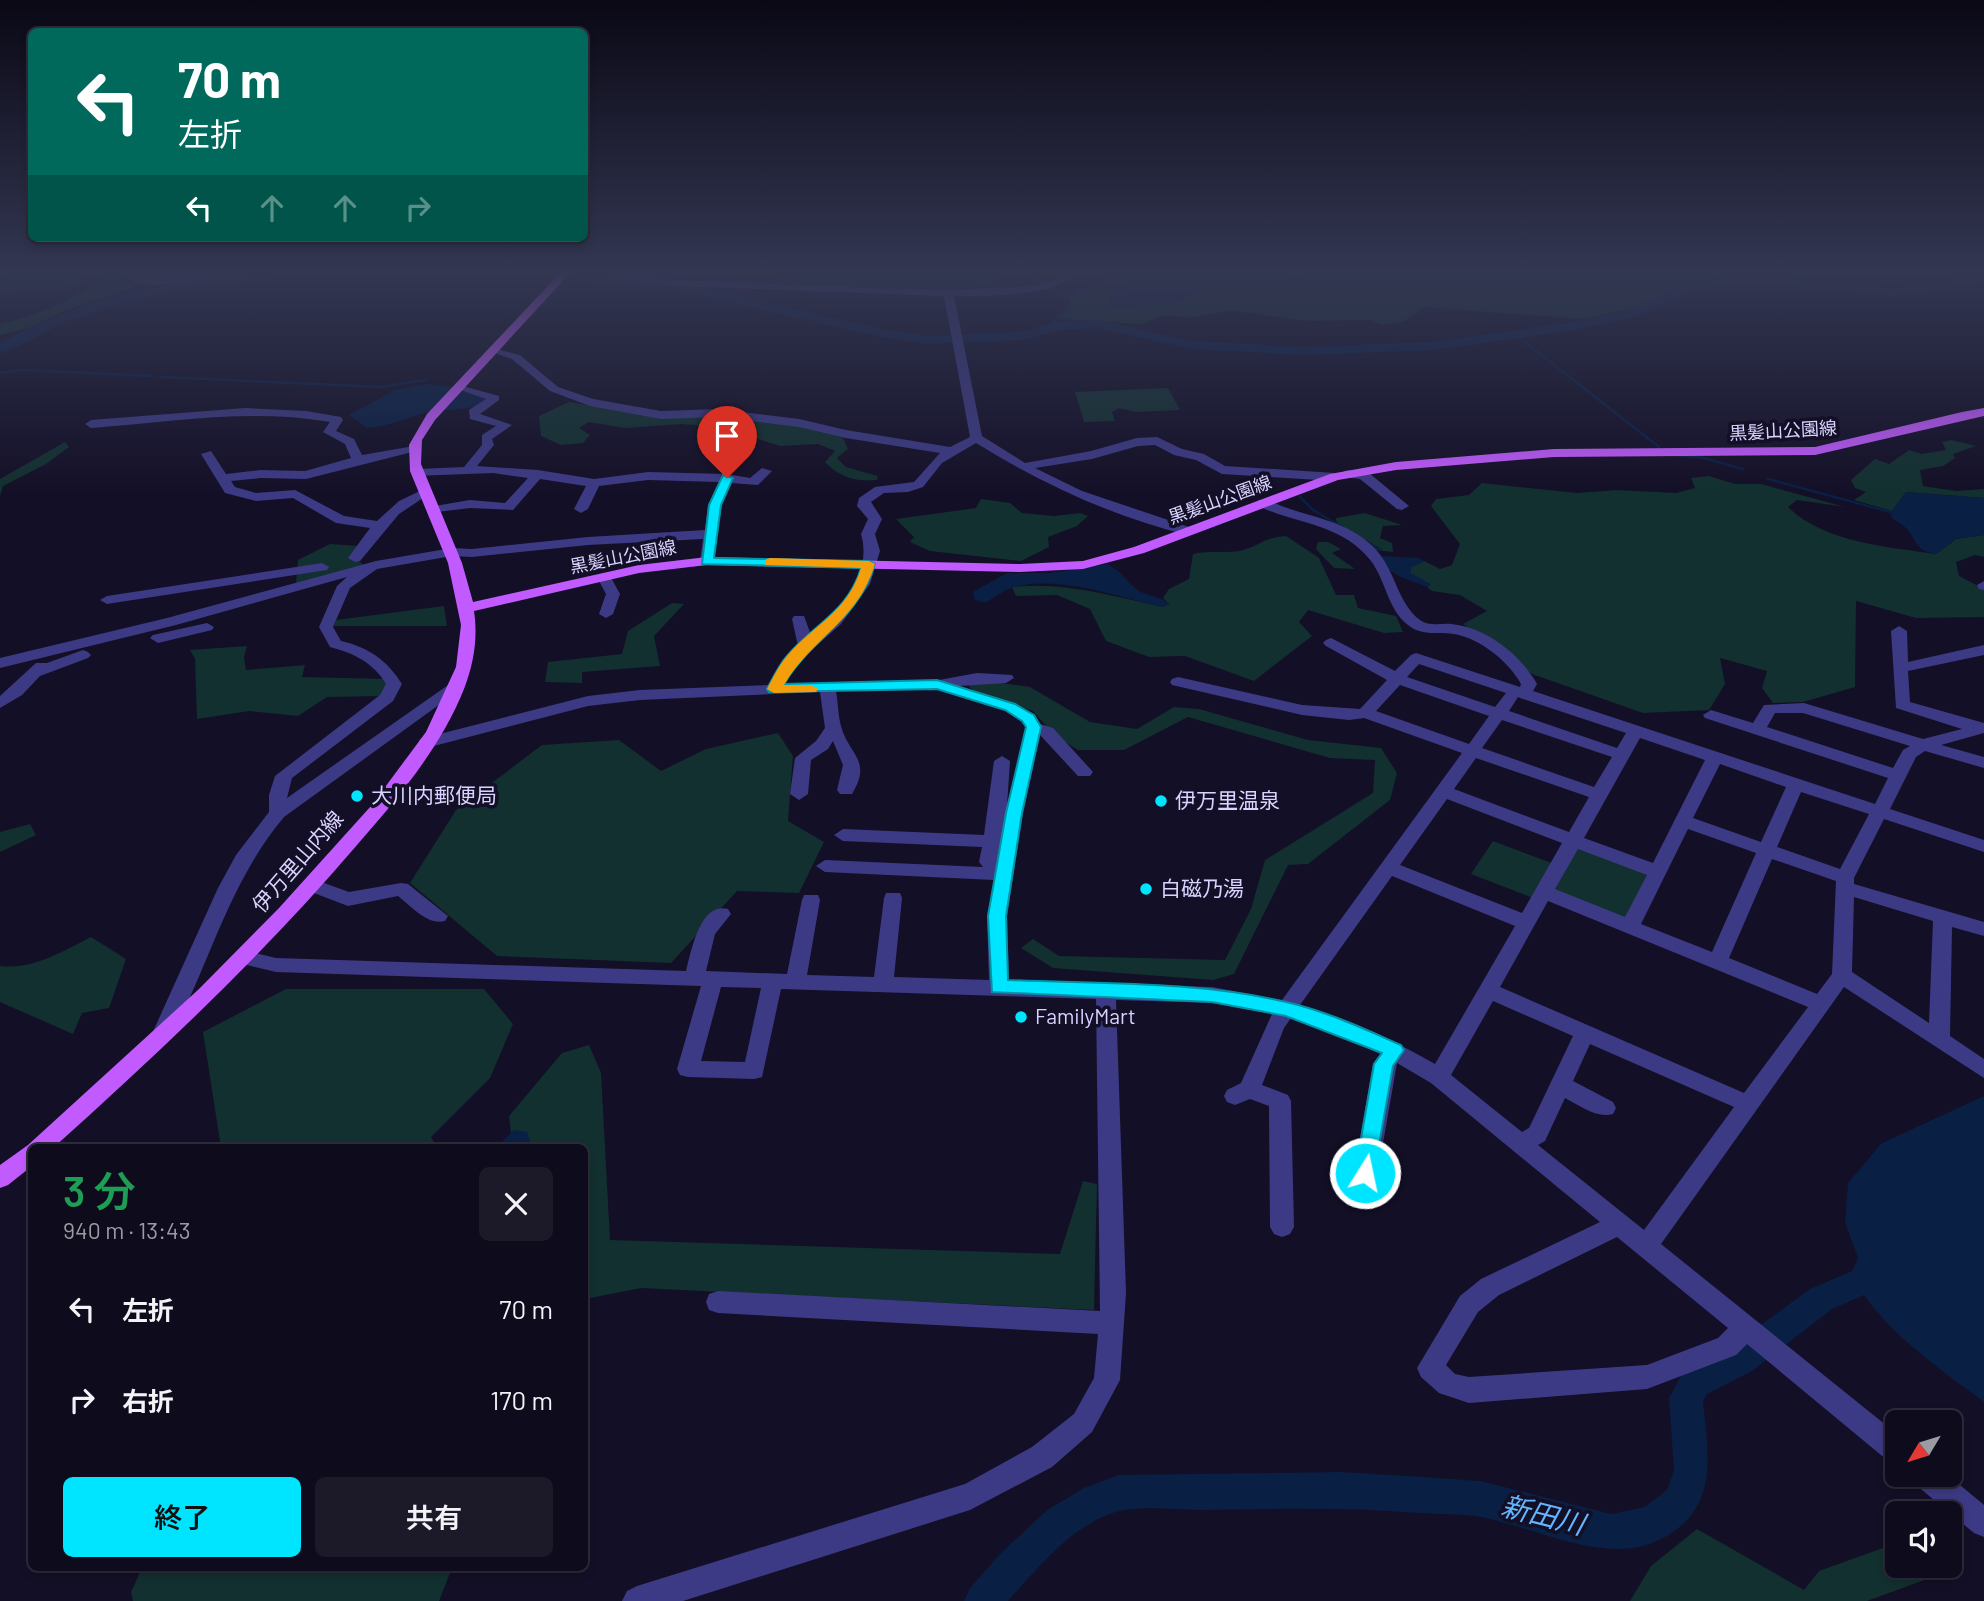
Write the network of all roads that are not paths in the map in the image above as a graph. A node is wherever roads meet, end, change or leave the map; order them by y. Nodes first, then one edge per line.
1 (496, 346) edge
2 (959, 346) edge
3 (493, 349) junction
4 (459, 386) junction
5 (1984, 412) edge
6 (91, 424) dead end
7 (976, 438) junction
8 (414, 450) junction
9 (952, 451) junction
10 (207, 454) dead end
11 (359, 460) junction
12 (1023, 467) junction
13 (469, 468) junction
14 (766, 471) dead end
15 (418, 473) junction
16 (538, 474) junction
17 (1342, 476) junction
18 (221, 478) junction
19 (727, 478) junction
20 (594, 484) junction
21 (426, 492) junction
22 (1263, 503) junction
23 (1402, 506) dead end
24 (581, 509) dead end
25 (434, 510) junction
26 (378, 525) junction
27 (1187, 531) junction
28 (711, 534) junction
29 (452, 552) junction
30 (355, 558) junction
31 (707, 561) junction
32 (869, 564) junction
33 (376, 565) junction
34 (604, 577) junction
35 (107, 600) dead end
36 (468, 608) junction
37 (606, 614) dead end
38 (799, 619) dead end
39 (208, 627) dead end
40 (1899, 631) dead end
41 (1331, 643) dead end
42 (806, 647) junction
43 (64, 650) junction
44 (1984, 650) edge
45 (0, 663) edge
46 (1903, 668) junction
47 (33, 673) junction
48 (1006, 678) dead end
49 (1397, 679) junction
50 (1178, 682) dead end
51 (937, 684) junction
52 (457, 686) junction
53 (774, 689) junction
54 (828, 690) junction
55 (1519, 692) junction
56 (0, 703) edge
57 (1365, 713) junction
58 (1500, 714) junction
59 (1711, 715) dead end
60 (1034, 727) junction
61 (833, 728) junction
62 (1982, 729) edge
63 (1758, 730) junction
64 (1635, 731) junction
65 (426, 743) junction
66 (1923, 744) junction
67 (1474, 751) junction
68 (1621, 755) junction
69 (1715, 757) junction
70 (1002, 761) dead end
71 (1984, 763) edge
72 (1084, 772) dead end
73 (1898, 775) junction
74 (1796, 784) junction
75 (846, 790) dead end
76 (1445, 792) junction
77 (799, 794) dead end
78 (1598, 795) junction
79 (1879, 811) junction
80 (278, 813) junction
81 (1683, 821) junction
82 (843, 835) dead end
83 (1573, 840) junction
84 (992, 841) junction
85 (1984, 846) edge
86 (1765, 850) junction
87 (825, 866) dead end
88 (1390, 868) junction
89 (1004, 869) junction
90 (1657, 872) junction
91 (1844, 883) junction
92 (313, 884) junction
93 (1544, 892) junction
94 (894, 898) dead end
95 (811, 900) dead end
96 (721, 914) dead end
97 (438, 915) dead end
98 (1943, 917) junction
99 (1527, 923) junction
100 (1630, 927) junction
101 (1984, 929) edge
102 (246, 958) junction
103 (1717, 962) junction
104 (1842, 975) junction
105 (703, 978) junction
106 (773, 980) junction
107 (796, 981) junction
108 (883, 983) junction
109 (999, 987) junction
110 (1490, 991) junction
111 (1106, 992) junction
112 (1822, 1004) junction
113 (1287, 1009) junction
114 (1585, 1033) junction
115 (1939, 1040) junction
116 (159, 1041) junction
117 (1395, 1050) junction
118 (1984, 1070) edge
119 (1439, 1077) junction
120 (1560, 1085) junction
121 (1748, 1104) junction
122 (1605, 1108) dead end
123 (1523, 1143) junction
124 (43, 1144) edge
125 (28, 1156) edge
126 (0, 1178) edge
127 (1361, 1200) dead end
128 (1620, 1224) junction
129 (1282, 1227) dead end
130 (1647, 1244) junction
131 (718, 1302) dead end
132 (1112, 1323) junction
133 (1746, 1327) junction
134 (1885, 1441) edge
135 (1942, 1488) edge
136 (1984, 1523) edge
137 (636, 1601) edge

1 - 3 main road
2 - 7 street
3 - 4 main road
3 - 9 street
4 - 8 main road
4 - 13 street
5 - 17 main road, 黒髪山公園線
6 - 11 street
7 - 9 street
7 - 12 street
8 - 11 street
8 - 15 main road, 伊万里山内線
9 - 32 street
10 - 18 street
11 - 18 street
12 - 17 street
12 - 27 street
13 - 15 street
13 - 16 street
14 - 19 street
15 - 21 main road, 伊万里山内線
16 - 20 street
16 - 25 street
17 - 22 main road, 黒髪山公園線
17 - 23 street
18 - 26 street
19 - 20 street
19 - 28 street
20 - 24 street
21 - 25 main road, 伊万里山内線
21 - 26 street
22 - 27 main road, 黒髪山公園線
22 - 55 street
25 - 29 main road, 伊万里山内線
26 - 30 street
27 - 32 main road, 黒髪山公園線
28 - 29 street
28 - 31 street
29 - 33 street
29 - 36 main road, 伊万里山内線
30 - 33 street
30 - 35 street
31 - 32 main road, 黒髪山公園線
31 - 34 main road, 黒髪山公園線
32 - 42 street
33 - 43 street
33 - 80 street
34 - 36 main road, 黒髪山公園線
34 - 37 street
36 - 52 main road, 伊万里山内線
38 - 42 street
39 - 47 street
40 - 46 street
41 - 49 street
42 - 53 street
43 - 45 street
43 - 47 street
44 - 46 street
46 - 62 street
47 - 56 street
48 - 51 street
49 - 55 street
49 - 57 street
49 - 58 street
50 - 57 street
51 - 54 street
51 - 60 street
52 - 65 main road, 伊万里山内線
52 - 80 street
53 - 54 street
53 - 65 street
54 - 61 street
55 - 58 street
55 - 64 street
57 - 67 street
58 - 67 street
58 - 68 street
59 - 63 street
60 - 72 street
60 - 89 street
61 - 75 street
61 - 77 street
62 - 66 street
63 - 66 street
63 - 73 street
64 - 68 street
64 - 69 street
65 - 92 main road, 伊万里山内線
66 - 71 street
66 - 73 street
67 - 76 street
67 - 78 street
68 - 78 street
69 - 74 street
69 - 81 street
70 - 84 street
73 - 79 street
74 - 79 street
74 - 86 street
76 - 83 street
76 - 88 street
78 - 83 street
79 - 85 street
79 - 91 street
80 - 116 street
81 - 86 street
81 - 90 street
82 - 84 street
83 - 90 street
83 - 93 street
84 - 89 street
86 - 91 street
86 - 103 street
87 - 89 street
88 - 99 street
88 - 113 street
89 - 109 street
90 - 100 street
91 - 98 street
91 - 104 street
92 - 97 street
92 - 102 main road, 伊万里山内線
93 - 99 street
93 - 100 street
94 - 108 street
95 - 107 street
96 - 105 street
98 - 101 street
98 - 115 street
99 - 110 street
100 - 103 street
102 - 105 street
102 - 116 main road, 伊万里山内線
103 - 112 street
104 - 112 street
104 - 115 street
105 - 106 street
105 - 106 street
106 - 107 street
107 - 108 street
108 - 109 street
109 - 111 street
110 - 114 street
110 - 119 street
111 - 113 street
111 - 132 street
112 - 121 street
113 - 117 street
113 - 129 street
114 - 120 street
114 - 121 street
115 - 118 street
116 - 124 main road, 伊万里山内線
117 - 119 street
117 - 127 street
119 - 123 street
120 - 122 street
120 - 123 street
121 - 130 street
123 - 128 street
125 - 126 main road
128 - 130 street
128 - 133 street
130 - 133 street
131 - 132 street
132 - 137 street
133 - 134 street
135 - 136 street

